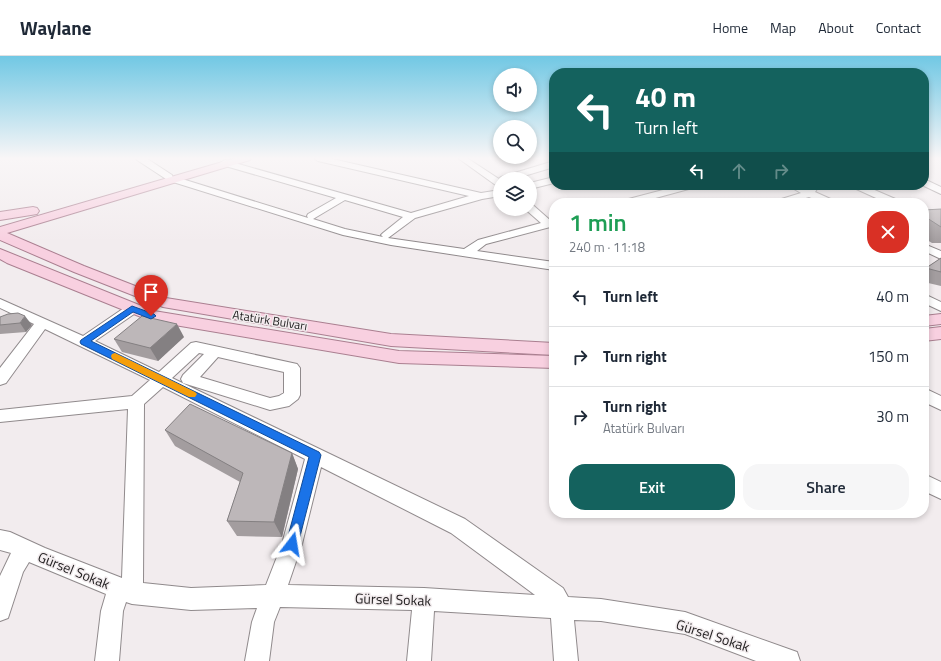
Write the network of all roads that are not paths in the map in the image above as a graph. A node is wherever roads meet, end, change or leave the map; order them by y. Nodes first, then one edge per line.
1 (147, 186) edge
2 (150, 186) edge
3 (203, 186) edge
4 (207, 186) edge
5 (305, 186) edge
6 (445, 186) edge
7 (932, 186) edge
8 (674, 190) edge
9 (810, 190) edge
10 (813, 190) edge
11 (866, 190) edge
12 (941, 191) edge
13 (493, 194) edge
14 (482, 196) junction
15 (344, 197) junction
16 (645, 198) edge
17 (791, 198) edge
18 (824, 198) edge
19 (885, 198) edge
20 (71, 206) junction
21 (537, 213) edge
22 (0, 216) edge
23 (51, 216) junction
24 (312, 216) junction
25 (412, 216) junction
26 (549, 222) edge
27 (0, 225) edge
28 (549, 225) edge
29 (0, 231) edge
30 (0, 235) edge
31 (387, 235) junction
32 (31, 248) junction
33 (929, 249) edge
34 (470, 250) junction
35 (0, 253) edge
36 (941, 255) edge
37 (549, 258) edge
38 (549, 265) edge
39 (929, 301) edge
40 (0, 303) edge
41 (941, 307) edge
42 (132, 309) junction
43 (941, 319) edge
44 (929, 320) edge
45 (42, 323) junction
46 (941, 333) edge
47 (929, 334) edge
48 (84, 342) junction
49 (549, 349) edge
50 (216, 351) junction
51 (549, 362) edge
52 (0, 379) edge
53 (161, 379) junction
54 (929, 397) edge
55 (136, 402) junction
56 (941, 404) edge
57 (0, 416) edge
58 (315, 455) junction
59 (929, 485) edge
60 (941, 491) edge
61 (0, 540) edge
62 (25, 549) junction
63 (126, 590) junction
64 (273, 596) junction
65 (424, 599) junction
66 (562, 607) junction
67 (0, 610) edge
68 (785, 660) edge
69 (107, 661) edge
70 (257, 661) edge
71 (419, 661) edge
72 (566, 661) edge

1 - 20 main road
2 - 23 main road
3 - 34 street
4 - 24 street
5 - 15 street
6 - 14 street
7 - 12 street
8 - 16 street
9 - 17 street
10 - 18 street
11 - 19 street
13 - 14 street
14 - 25 street
15 - 24 street
15 - 25 street
20 - 22 main road
20 - 27 main road
21 - 26 street
23 - 29 main road
23 - 32 main road
24 - 31 street
25 - 31 street
28 - 34 street
30 - 32 main road, Atatürk Bulvarı
31 - 34 street
32 - 49 main road, Atatürk Bulvarı
33 - 36 street
34 - 37 street
34 - 38 street
35 - 42 main road, Atatürk Bulvarı
39 - 41 street
40 - 45 street
42 - 48 street
42 - 51 main road, Atatürk Bulvarı
43 - 44 main road
45 - 48 street
45 - 52 street
46 - 47 main road
48 - 53 street
50 - 50 street
50 - 53 street
53 - 55 street
53 - 58 street
54 - 56 street
55 - 57 street
55 - 63 street
58 - 64 street
58 - 66 street
59 - 60 street
61 - 62 street, Gürsel Sokak
62 - 63 street, Gürsel Sokak
62 - 67 street
63 - 64 street, Gürsel Sokak
63 - 69 street
64 - 65 street, Gürsel Sokak
64 - 70 street
65 - 66 street, Gürsel Sokak
65 - 71 street
66 - 68 street, Gürsel Sokak
66 - 72 street

